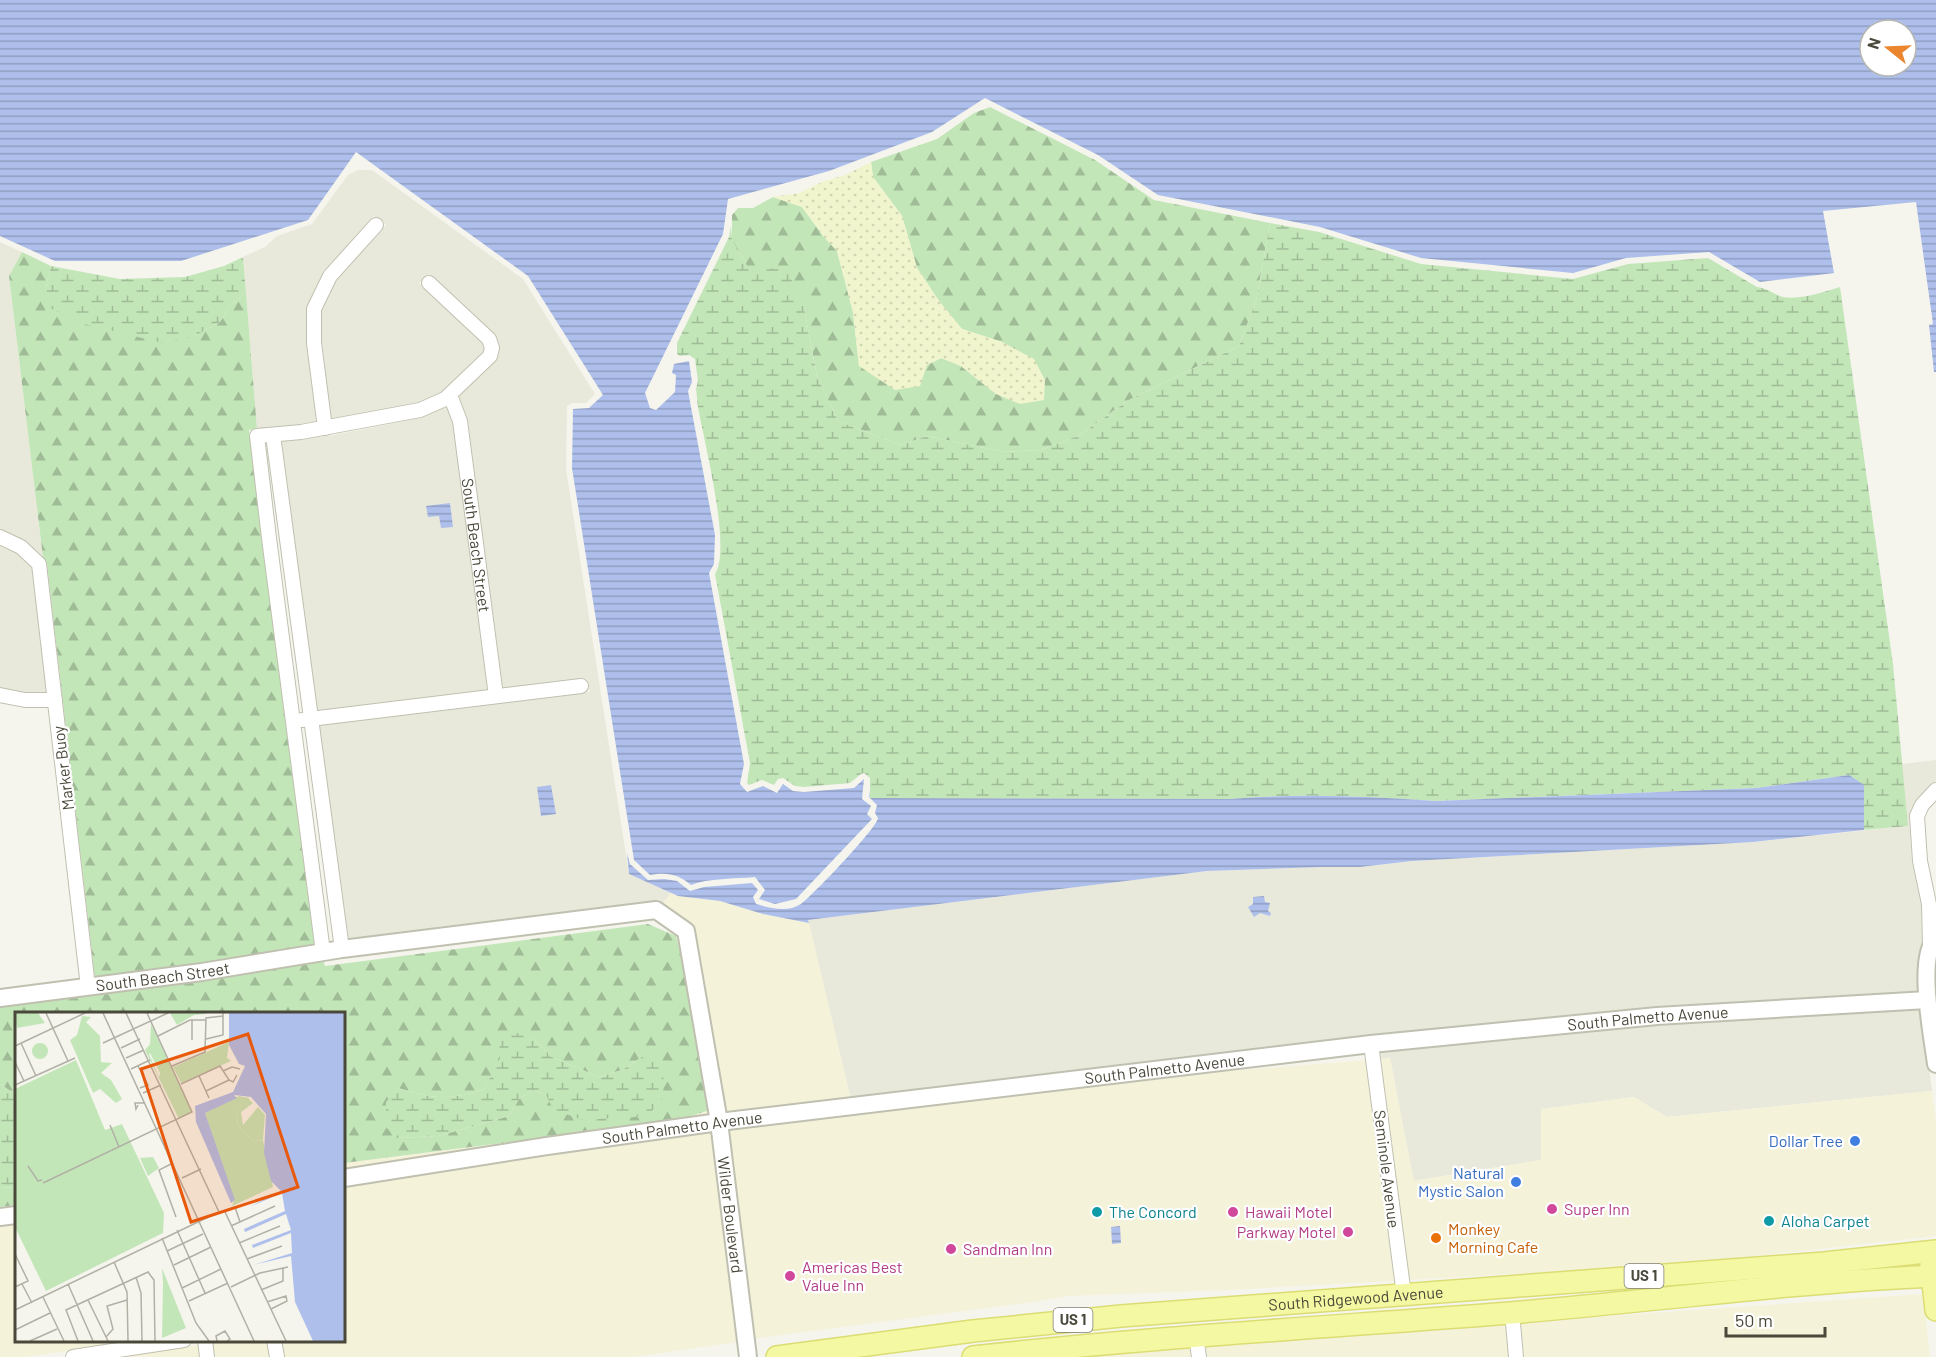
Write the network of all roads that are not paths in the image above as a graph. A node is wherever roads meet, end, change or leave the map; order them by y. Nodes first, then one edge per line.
1 (376, 225) dead end
2 (429, 283) dead end
3 (450, 395) junction
4 (325, 428) junction
5 (273, 435) junction
6 (0, 537) edge
7 (581, 686) dead end
8 (0, 695) edge
9 (496, 696) junction
10 (55, 700) junction
11 (310, 719) junction
12 (294, 721) junction
13 (1936, 790) edge
14 (656, 910) joint
15 (1933, 942) edge
16 (342, 949) junction
17 (323, 952) junction
18 (88, 987) junction
19 (0, 998) edge
20 (1927, 1000) junction
21 (1371, 1044) junction
22 (1936, 1064) edge
23 (719, 1122) junction
24 (345, 1178) edge
25 (15, 1215) edge
26 (0, 1217) edge
27 (1933, 1252) edge
28 (1934, 1277) edge
29 (1581, 1281) junction
30 (1404, 1295) junction
31 (1247, 1307) junction
32 (1936, 1310) edge
33 (1520, 1312) junction
34 (177, 1342) edge
35 (205, 1342) edge
36 (274, 1342) edge
37 (1197, 1347) edge
38 (73, 1357) edge
39 (207, 1357) edge
40 (277, 1357) edge
41 (748, 1357) edge
42 (777, 1357) edge
43 (973, 1357) edge
44 (1516, 1357) edge

1 - 4 street
2 - 3 street
3 - 4 street
3 - 9 street, South Beach Street
4 - 5 street
5 - 11 street
5 - 12 street
6 - 10 street, Marker Buoy
7 - 9 street
8 - 10 street
9 - 11 street
10 - 18 street, Marker Buoy
11 - 12 street
11 - 16 street
12 - 17 street
13 - 15 street
14 - 16 street, South Beach Street
14 - 23 street, Wilder Boulevard
15 - 20 street
16 - 17 street, South Beach Street
17 - 18 street, South Beach Street
18 - 19 street, South Beach Street
20 - 21 street, South Palmetto Avenue
20 - 22 street
21 - 23 street, South Palmetto Avenue
21 - 30 street, Seminole Avenue
23 - 24 street, South Palmetto Avenue
23 - 41 street, Wilder Boulevard
25 - 26 street
27 - 28 main road
27 - 29 main road, South Ridgewood Avenue / US 1
28 - 32 main road
28 - 33 main road, South Ridgewood Avenue / US 1
29 - 30 main road, South Ridgewood Avenue / US 1
29 - 33 main road
30 - 31 main road, South Ridgewood Avenue / US 1
31 - 37 main road
31 - 42 main road, South Ridgewood Avenue / US 1
33 - 37 main road, South Ridgewood Avenue / US 1
33 - 44 street
34 - 38 street
35 - 39 street
36 - 40 street
37 - 43 main road, South Ridgewood Avenue / US 1

